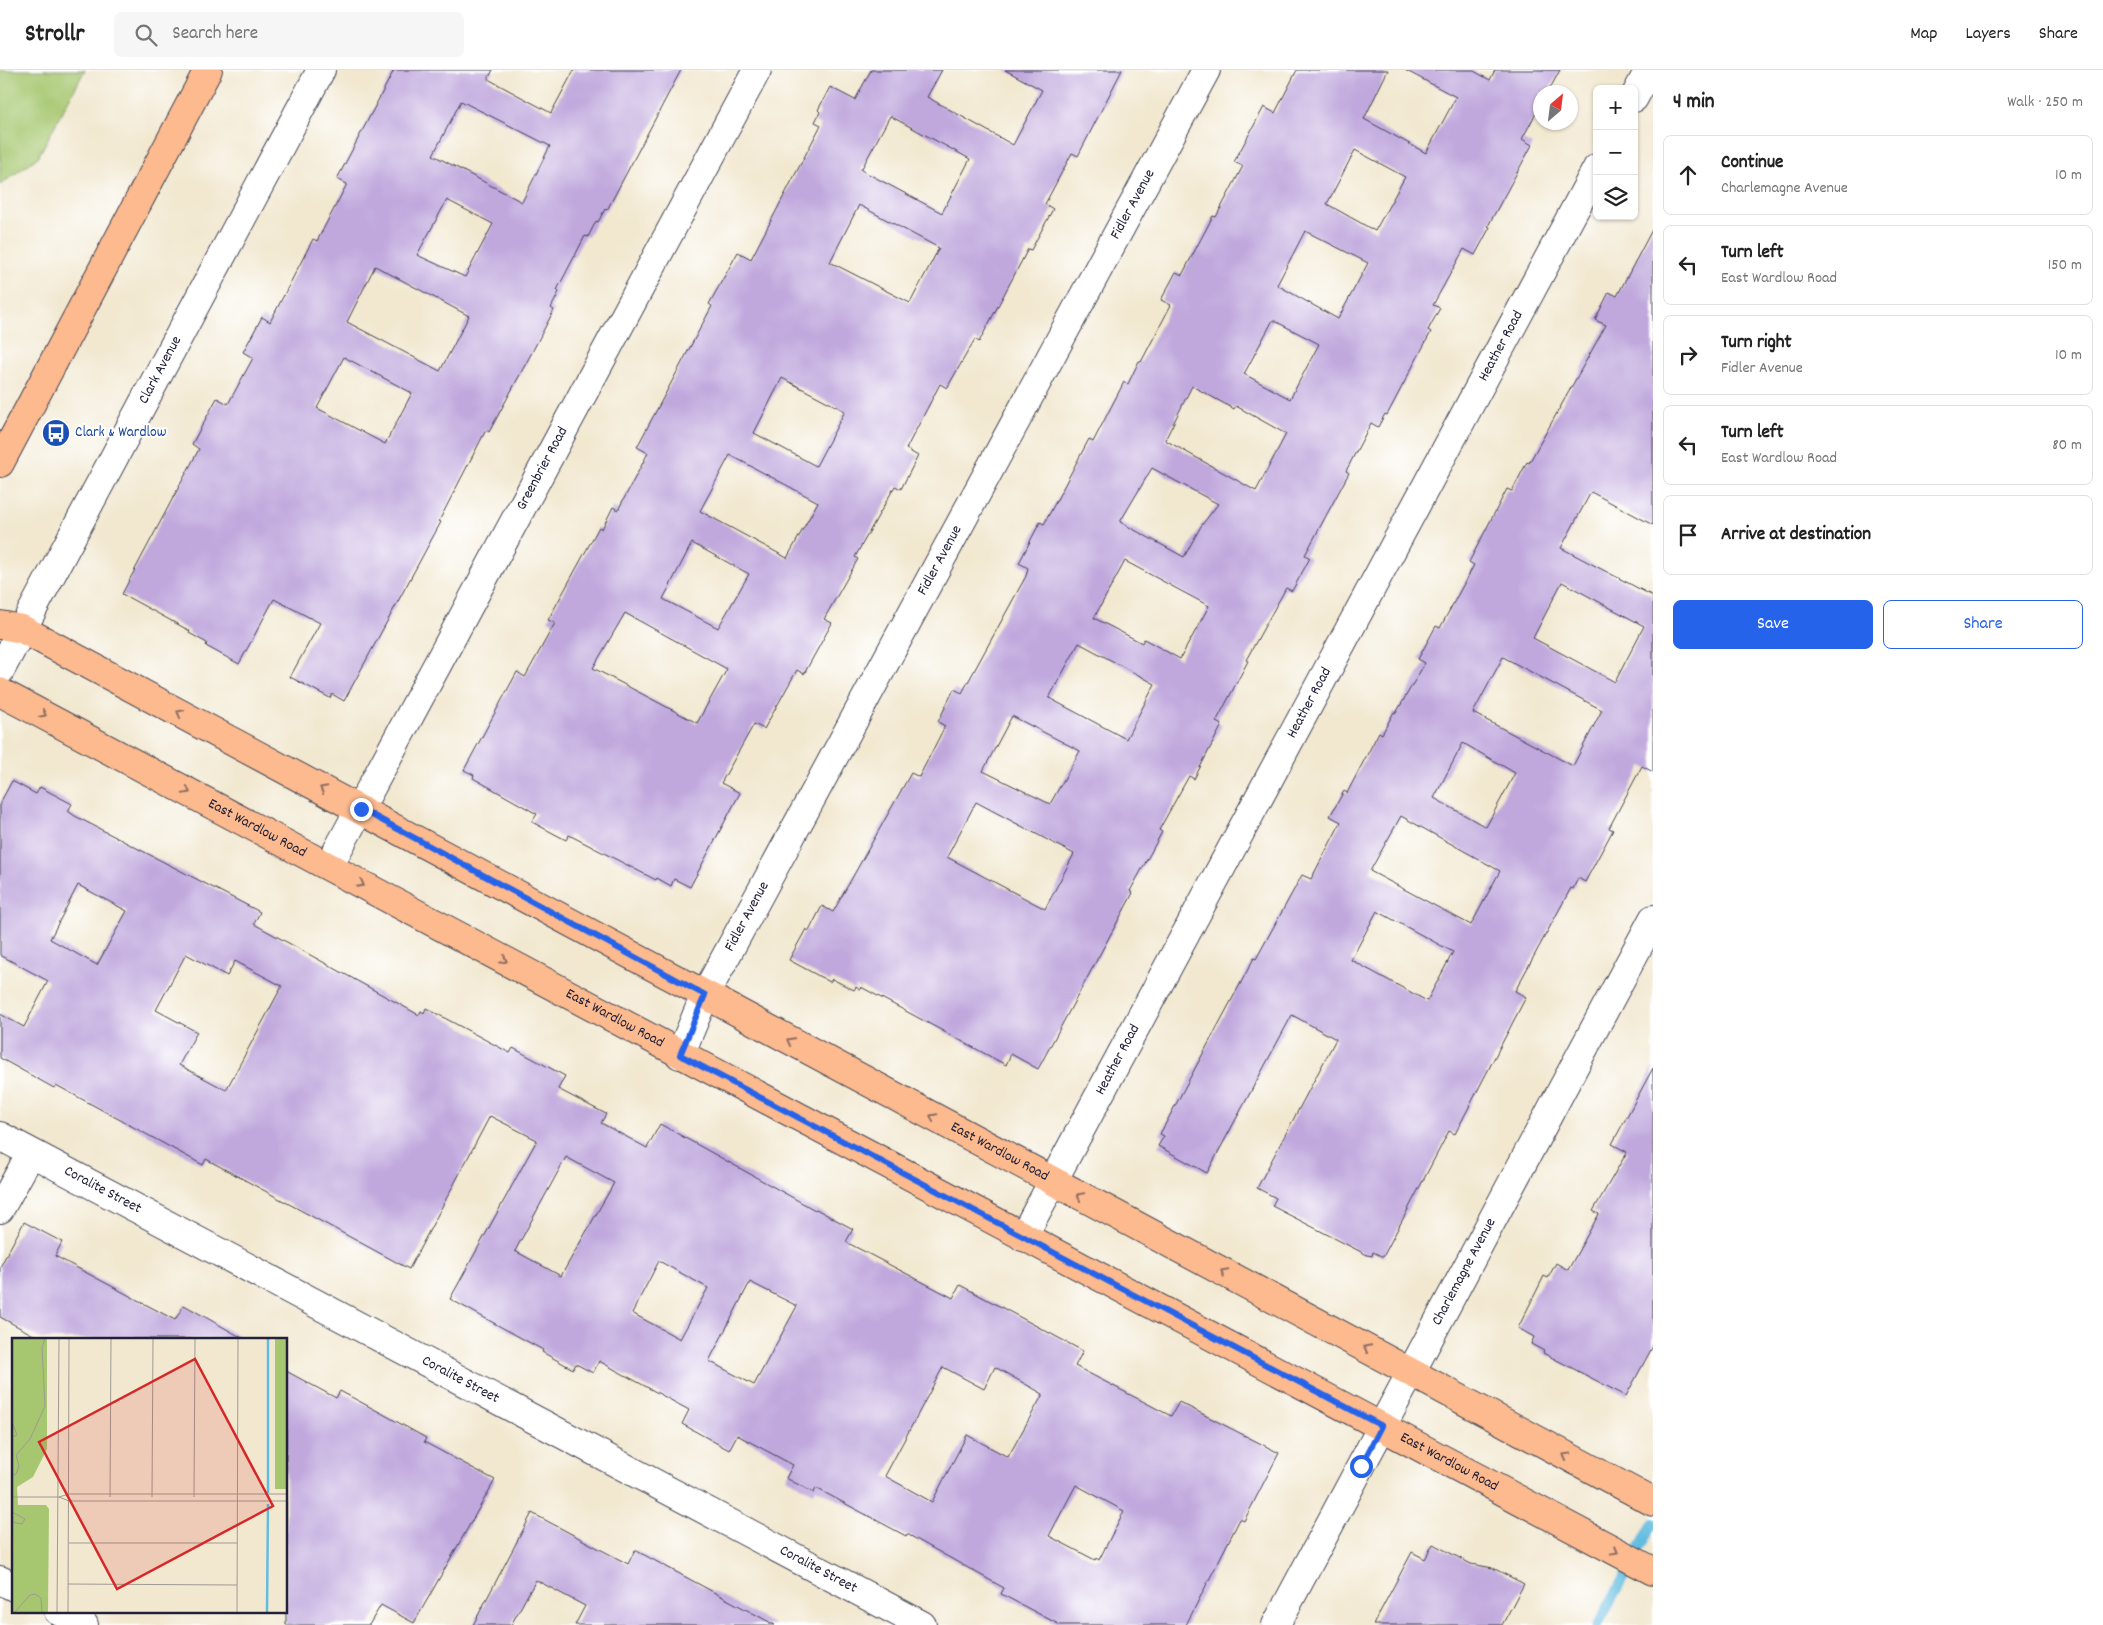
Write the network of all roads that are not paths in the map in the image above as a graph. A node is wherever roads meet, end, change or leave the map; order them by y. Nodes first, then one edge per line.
1 (208, 70) edge
2 (321, 70) edge
3 (757, 70) edge
4 (1206, 70) edge
5 (1649, 70) edge
6 (1638, 91) edge
7 (1593, 175) edge
8 (0, 463) edge
9 (11, 627) edge
10 (0, 671) edge
11 (0, 692) edge
12 (361, 809) junction
13 (329, 866) junction
14 (1653, 919) edge
15 (705, 995) junction
16 (680, 1055) junction
17 (0, 1136) edge
18 (30, 1153) junction
19 (1053, 1182) junction
20 (0, 1209) edge
21 (1023, 1237) junction
22 (1411, 1370) junction
23 (1382, 1426) junction
24 (1653, 1502) edge
25 (1653, 1571) edge
26 (0, 1580) edge
27 (12, 1586) edge
28 (60, 1612) edge
29 (84, 1625) edge
30 (922, 1625) edge
31 (1276, 1625) edge

1 - 8 main road
2 - 9 street, Clark Avenue
3 - 12 street, Greenbrier Road
4 - 15 street, Fidler Avenue
5 - 6 street
7 - 19 street, Heather Road
9 - 10 street, Clark Avenue
12 -> 9 main road, East Wardlow Road
11 -> 13 main road, East Wardlow Road
12 - 13 street, Greenbrier Road
12 - 15 main road, East Wardlow Road
13 -> 16 main road, East Wardlow Road
14 - 22 street, Charlemagne Avenue
15 - 16 street, Fidler Avenue
19 -> 15 main road, East Wardlow Road
16 - 21 main road, East Wardlow Road
17 - 18 street, Coralite Street
18 - 20 street
18 - 30 street, Coralite Street
19 - 21 street, Heather Road
22 -> 19 main road, East Wardlow Road
21 - 23 main road, East Wardlow Road
22 - 23 street, Charlemagne Avenue
24 -> 22 main road, East Wardlow Road
23 -> 25 main road, East Wardlow Road
23 - 31 street, Charlemagne Avenue
26 - 27 street
28 - 29 street

